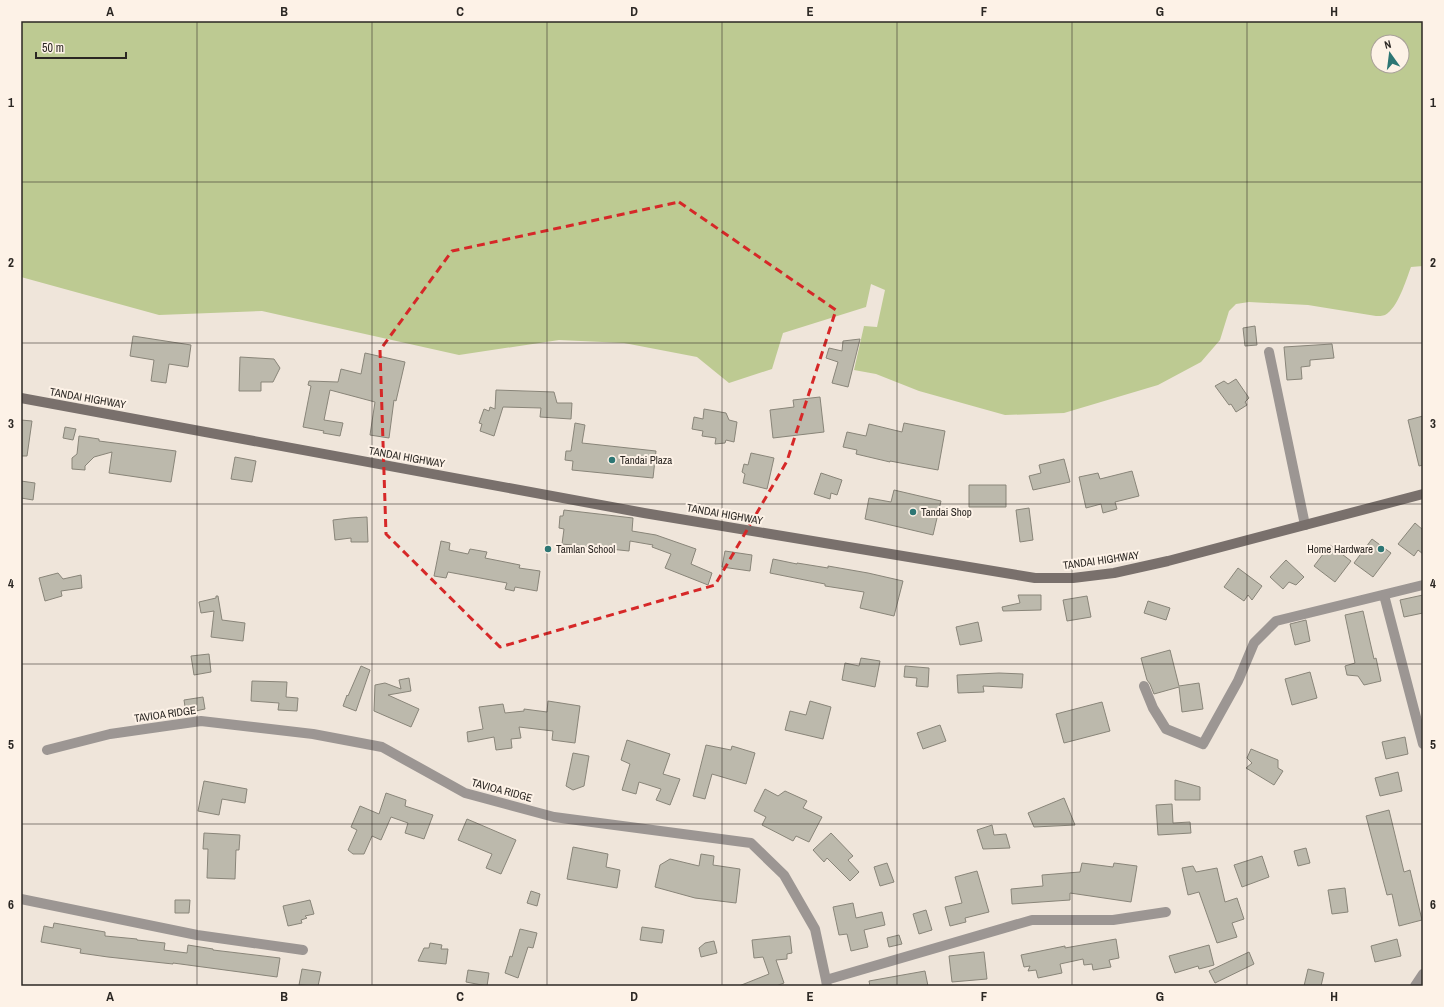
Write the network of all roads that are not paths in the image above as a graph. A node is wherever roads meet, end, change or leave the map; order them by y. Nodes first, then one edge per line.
1 (1269, 352) dead end
2 (21, 398) edge
3 (1423, 494) edge
4 (1305, 525) junction
5 (1423, 585) edge
6 (1384, 595) junction
7 (1144, 686) dead end
8 (1420, 725) edge
9 (1423, 744) edge
10 (47, 750) dead end
11 (21, 899) edge
12 (1166, 912) dead end
13 (302, 950) dead end
14 (1423, 974) edge
15 (826, 983) edge
16 (1415, 986) edge

1 - 4 street
2 - 4 main road, TANDAI HIGHWAY
3 - 4 main road, TANDAI HIGHWAY
5 - 6 street
6 - 7 street
6 - 8 street
8 - 9 street
10 - 15 street, TAVIOA RIDGE
11 - 13 street
12 - 15 street
14 - 16 street

